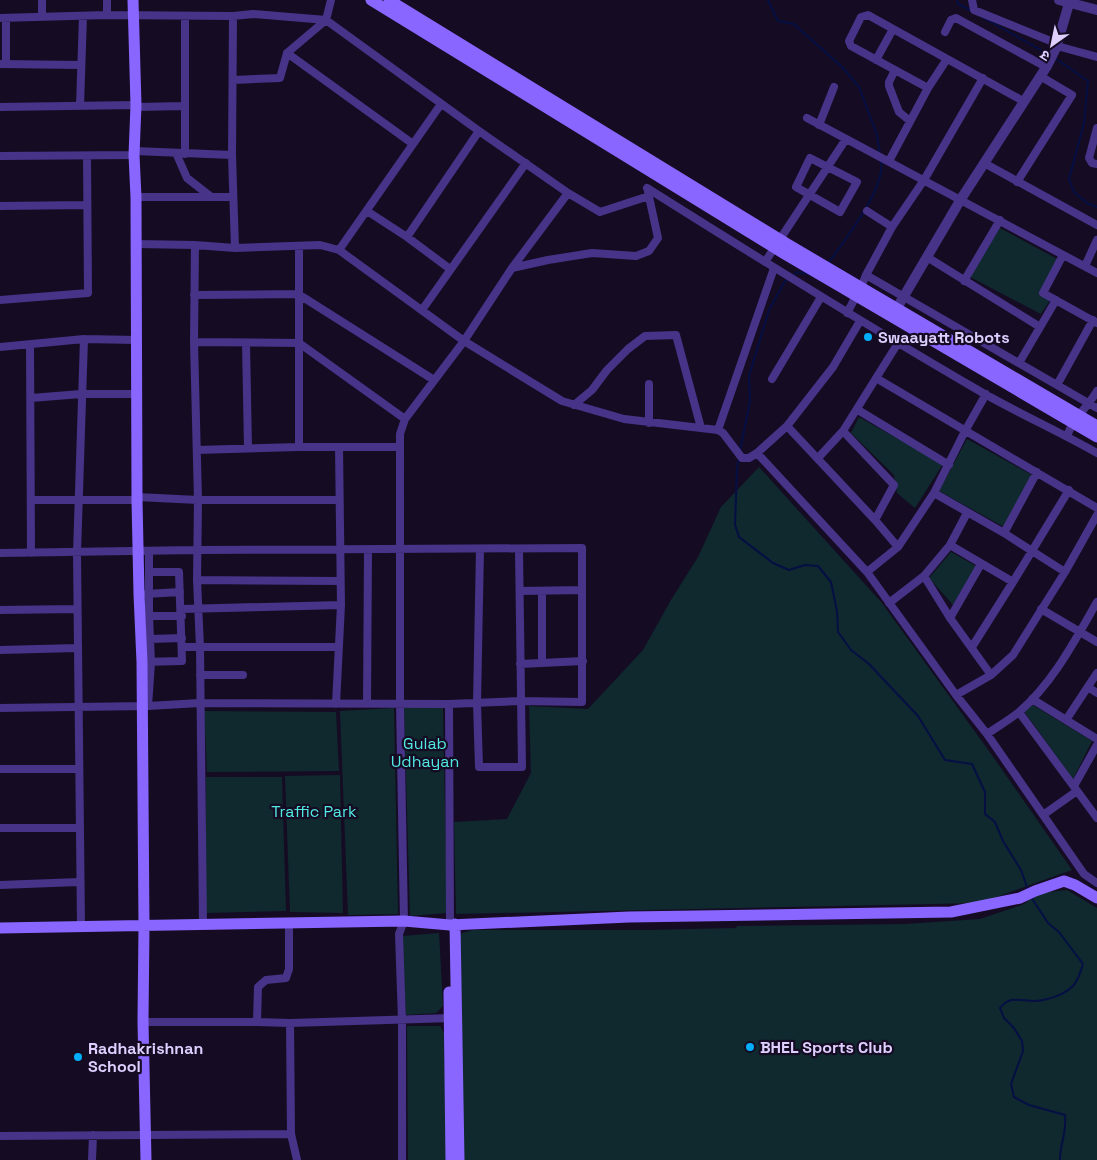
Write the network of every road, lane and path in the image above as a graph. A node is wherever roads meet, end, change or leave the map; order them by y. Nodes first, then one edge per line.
1 (42, 0) edge
2 (106, 0) edge
3 (133, 0) edge
4 (331, 0) edge
5 (371, 0) edge
6 (389, 0) edge
7 (972, 0) edge
8 (1066, 1) edge
9 (1097, 10) edge
10 (107, 15) junction
11 (133, 15) junction
12 (83, 16) junction
13 (185, 16) junction
14 (233, 16) junction
15 (3, 18) edge
16 (42, 18) junction
17 (326, 20) junction
18 (893, 29) junction
19 (945, 32) dead end
20 (1057, 46) junction
21 (288, 53) junction
22 (1097, 57) edge
23 (947, 58) junction
24 (476, 59) junction
25 (876, 60) junction
26 (3, 64) edge
27 (81, 65) junction
28 (895, 70) junction
29 (1044, 70) junction
30 (983, 78) junction
31 (233, 80) junction
32 (834, 87) dead end
33 (928, 88) junction
34 (1023, 100) junction
35 (441, 104) junction
36 (80, 106) junction
37 (136, 106) junction
38 (185, 106) junction
39 (0, 107) edge
40 (807, 118) dead end
41 (910, 121) junction
42 (819, 125) junction
43 (1097, 128) edge
44 (479, 131) junction
45 (846, 139) junction
46 (413, 144) junction
47 (134, 153) junction
48 (176, 153) junction
49 (185, 154) junction
50 (232, 155) junction
51 (0, 156) edge
52 (86, 156) junction
53 (888, 160) junction
54 (526, 163) junction
55 (984, 163) junction
56 (1097, 164) edge
57 (828, 167) junction
58 (924, 180) junction
59 (1017, 182) junction
60 (568, 193) junction
61 (810, 195) junction
62 (210, 196) junction
63 (649, 196) junction
64 (136, 197) junction
65 (232, 197) junction
66 (961, 200) junction
67 (87, 205) junction
68 (0, 206) edge
69 (367, 211) junction
70 (867, 212) dead end
71 (1000, 220) junction
72 (1097, 225) edge
73 (892, 227) junction
74 (407, 237) junction
75 (1097, 240) edge
76 (777, 243) junction
77 (136, 244) junction
78 (195, 245) junction
79 (299, 247) junction
80 (235, 248) junction
81 (339, 250) junction
82 (1063, 255) junction
83 (927, 257) junction
84 (765, 262) junction
85 (1085, 266) junction
86 (512, 268) junction
87 (774, 268) junction
88 (450, 269) junction
89 (1097, 272) edge
90 (866, 275) junction
91 (964, 280) junction
92 (858, 291) junction
93 (298, 294) junction
94 (194, 295) junction
95 (821, 297) junction
96 (904, 297) junction
97 (0, 300) edge
98 (1056, 300) junction
99 (897, 308) junction
100 (422, 310) junction
101 (847, 313) junction
102 (860, 321) junction
103 (1095, 322) edge
104 (1040, 327) junction
105 (84, 339) junction
106 (136, 340) junction
107 (464, 341) junction
108 (194, 342) junction
109 (246, 343) junction
110 (898, 343) junction
111 (299, 344) junction
112 (30, 345) junction
113 (0, 348) edge
114 (1019, 363) junction
115 (876, 378) junction
116 (772, 379) dead end
117 (434, 380) junction
118 (649, 384) dead end
119 (1056, 385) junction
120 (1097, 391) edge
121 (81, 394) junction
122 (136, 394) junction
123 (986, 394) junction
124 (30, 398) junction
125 (574, 405) junction
126 (1093, 406) edge
127 (858, 410) junction
128 (406, 418) junction
129 (1075, 419) junction
130 (650, 423) junction
131 (787, 426) junction
132 (1097, 426) edge
133 (700, 428) junction
134 (965, 430) junction
135 (721, 431) junction
136 (843, 432) junction
137 (1067, 436) junction
138 (1097, 437) edge
139 (300, 447) junction
140 (339, 447) junction
141 (399, 447) junction
142 (248, 448) junction
143 (197, 450) junction
144 (757, 453) junction
145 (1097, 453) edge
146 (818, 458) junction
147 (949, 465) junction
148 (1037, 472) junction
149 (1068, 490) junction
150 (934, 493) junction
151 (137, 499) junction
152 (31, 500) junction
153 (78, 500) junction
154 (198, 500) junction
155 (339, 500) junction
156 (1097, 508) edge
157 (967, 513) junction
158 (1097, 515) edge
159 (875, 520) junction
160 (1004, 533) junction
161 (950, 545) junction
162 (898, 547) junction
163 (480, 549) junction
164 (196, 550) junction
165 (340, 550) junction
166 (368, 550) junction
167 (400, 550) junction
168 (519, 550) junction
169 (144, 551) junction
170 (1032, 551) junction
171 (0, 553) edge
172 (31, 553) junction
173 (77, 553) junction
174 (981, 564) junction
175 (150, 572) junction
176 (867, 572) junction
177 (1065, 572) junction
178 (924, 576) junction
179 (197, 580) junction
180 (340, 581) junction
181 (1013, 582) junction
182 (582, 590) junction
183 (520, 591) junction
184 (542, 591) junction
185 (180, 592) junction
186 (144, 594) junction
187 (1097, 602) edge
188 (889, 603) junction
189 (341, 605) junction
190 (199, 608) junction
191 (77, 609) junction
192 (1041, 609) junction
193 (0, 610) edge
194 (182, 612) junction
195 (149, 616) junction
196 (950, 618) junction
197 (1079, 632) junction
198 (182, 638) junction
199 (150, 639) junction
200 (1097, 642) edge
201 (972, 646) junction
202 (182, 647) junction
203 (200, 647) junction
204 (339, 647) junction
205 (76, 648) junction
206 (0, 650) edge
207 (583, 661) junction
208 (147, 662) junction
209 (542, 663) junction
210 (520, 664) junction
211 (1097, 673) edge
212 (200, 675) junction
213 (243, 675) dead end
214 (991, 675) junction
215 (1088, 687) junction
216 (1097, 693) edge
217 (956, 695) junction
218 (1032, 699) junction
219 (520, 701) junction
220 (367, 702) junction
221 (200, 703) junction
222 (477, 703) junction
223 (336, 704) junction
224 (400, 704) junction
225 (449, 704) junction
226 (78, 706) junction
227 (145, 706) junction
228 (0, 708) edge
229 (1019, 712) junction
230 (1066, 720) junction
231 (987, 734) junction
232 (1097, 739) edge
233 (1097, 745) edge
234 (0, 769) edge
235 (78, 769) junction
236 (1075, 789) junction
237 (1043, 815) junction
238 (1097, 818) edge
239 (0, 828) edge
240 (78, 828) junction
241 (80, 882) junction
242 (1097, 883) edge
243 (0, 885) edge
244 (1097, 898) edge
245 (404, 921) junction
246 (289, 923) junction
247 (203, 924) junction
248 (452, 924) junction
249 (81, 926) junction
250 (144, 926) junction
251 (0, 928) edge
252 (452, 1018) junction
253 (402, 1020) junction
254 (142, 1022) junction
255 (257, 1022) junction
256 (290, 1023) junction
257 (93, 1134) junction
258 (292, 1134) junction
259 (145, 1135) junction
260 (0, 1136) edge
261 (92, 1160) edge
262 (146, 1160) edge
263 (297, 1160) edge
264 (402, 1160) edge
265 (451, 1160) edge
266 (459, 1160) edge

1 - 16 street
2 - 10 street
3 - 11 main road
4 - 17 street
5 - 24 main road
6 - 24 main road
7 - 20 street
8 - 9 street
8 - 20 street
10 - 11 street
10 - 12 street
11 - 13 street
11 - 37 main road
12 - 16 street
12 - 27 street
13 - 14 street
13 - 38 street
14 - 17 street
14 - 31 street
15 - 16 street
15 - 26 street
17 - 21 street
17 - 35 street
18 - 23 street
18 - 25 street
18 - 25 street
19 - 29 street
20 - 22 street
20 - 29 street
21 - 31 street
21 - 46 street
23 - 30 street
23 - 33 street
24 - 76 main road
25 - 28 street
26 - 27 street
27 - 36 street
28 - 33 street
28 - 41 street
29 - 34 street
29 - 59 street
30 - 34 street
30 - 58 street
31 - 50 street
32 - 42 street
33 - 41 street
34 - 55 street
35 - 44 street
35 - 46 street
36 - 37 street
36 - 39 street
37 - 38 street
37 - 47 main road
38 - 49 street
40 - 42 street
41 - 53 street
42 - 45 street
43 - 56 street
44 - 54 street
44 - 74 street
45 - 53 street
45 - 57 street
46 - 69 street
47 - 48 street
47 - 52 street
47 - 64 main road
48 - 49 street
48 - 62 street
49 - 50 street
50 - 65 street
51 - 52 street
52 - 67 street
53 - 58 street
54 - 60 street
54 - 88 street
55 - 59 street
55 - 66 street
57 - 61 street
57 - 61 street
57 - 61 street
58 - 66 street
58 - 73 street
59 - 72 street
60 - 63 street
60 - 86 street
61 - 76 street
62 - 64 street
62 - 65 street
63 - 84 street
63 - 86 street
64 - 77 main road
65 - 80 street
66 - 71 street
66 - 83 street
67 - 68 street
67 - 97 street
69 - 74 street
69 - 81 street
70 - 73 street
71 - 82 street
71 - 91 street
73 - 90 street
74 - 88 street
75 - 85 street
76 - 84 street
76 - 92 main road
77 - 78 street
77 - 106 main road
78 - 80 street
78 - 94 street
79 - 80 street
79 - 81 street
79 - 93 street
81 - 100 street
82 - 85 street
82 - 98 street
83 - 91 street
83 - 96 street
84 - 87 street
85 - 89 street
86 - 107 street
87 - 95 street
87 - 135 street
88 - 100 street
90 - 92 street
90 - 96 street
91 - 104 street
92 - 99 main road
92 - 101 street
92 - 129 main road
93 - 94 street
93 - 111 street
93 - 117 street
94 - 108 street
95 - 101 street
95 - 116 street
96 - 99 street
96 - 114 street
98 - 103 street
98 - 104 street
99 - 129 main road
100 - 107 street
101 - 102 street
102 - 110 street
102 - 131 street
103 - 119 street
104 - 114 street
105 - 106 street
105 - 112 street
105 - 121 street
106 - 122 main road
107 - 117 street
107 - 125 street
108 - 109 street
108 - 143 street
109 - 111 street
109 - 142 street
110 - 115 street
110 - 123 street
111 - 128 street
111 - 139 street
112 - 113 street
112 - 124 street
114 - 119 street
115 - 127 street
115 - 134 street
117 - 128 street
118 - 130 street
119 - 126 street
120 - 126 street
121 - 122 street
121 - 124 street
121 - 153 street
122 - 151 main road
123 - 134 street
123 - 137 street
124 - 152 street
125 - 130 street
125 - 133 street
126 - 129 street
127 - 136 street
127 - 147 street
128 - 141 street
129 - 132 main road
129 - 137 street
129 - 138 main road
130 - 133 street
131 - 144 street
131 - 146 street
133 - 135 street
134 - 147 street
134 - 148 street
135 - 144 street
136 - 146 street
136 - 159 street
137 - 145 street
139 - 140 street
139 - 142 street
140 - 141 street
140 - 155 street
141 - 167 street
142 - 143 street
143 - 154 street
144 - 176 street
146 - 159 street
147 - 150 street
148 - 149 street
148 - 160 street
149 - 156 street
149 - 170 street
150 - 157 street
150 - 162 street
151 - 153 street
151 - 154 street
151 - 169 main road
152 - 153 street
152 - 172 street
153 - 173 street
154 - 155 street
154 - 164 street
155 - 165 street
157 - 160 street
157 - 161 street
158 - 177 street
159 - 162 street
160 - 170 street
161 - 174 street
161 - 178 street
162 - 176 street
163 - 167 street
163 - 168 street
163 - 222 street
164 - 165 street
164 - 169 street
164 - 179 street
165 - 166 street
165 - 180 street
166 - 167 street
166 - 220 street
167 - 224 street
168 - 182 street
168 - 183 street
169 - 173 street
169 - 175 street
169 - 186 main road
170 - 177 street
170 - 181 street
171 - 172 street
172 - 173 street
173 - 191 street
174 - 181 street
174 - 196 street
175 - 185 street
175 - 186 street
176 - 188 street
177 - 192 street
178 - 188 street
178 - 196 street
179 - 180 street
179 - 190 street
180 - 189 street
181 - 201 street
182 - 184 street
182 - 207 street
183 - 184 street
183 - 210 street
184 - 209 street
185 - 186 street
185 - 194 street
186 - 195 street
186 - 208 main road
187 - 197 street
188 - 217 street
189 - 190 street
189 - 204 street
190 - 194 street
190 - 203 street
191 - 193 street
191 - 205 street
192 - 197 street
192 - 214 street
194 - 195 street
194 - 198 street
195 - 199 street
196 - 201 street
197 - 200 street
197 - 218 street
198 - 199 street
198 - 202 street
199 - 208 street
201 - 214 street
202 - 203 street
202 - 208 street
203 - 204 street
203 - 212 street
204 - 223 street
205 - 206 street
205 - 226 street
207 - 209 street
207 - 219 street
208 - 227 main road
209 - 210 street
210 - 219 street
211 - 215 street
212 - 213 street
212 - 221 street
214 - 217 street
215 - 216 street
215 - 230 street
217 - 231 street
218 - 229 street
218 - 230 street
219 - 222 street
219 - 222 street
220 - 223 street
220 - 224 street
221 - 223 street
221 - 227 street
221 - 247 street
222 - 225 street
224 - 225 street
224 - 245 street
225 - 248 street
226 - 227 street
226 - 228 street
226 - 235 street
227 - 250 main road
229 - 231 street
229 - 236 street
230 - 232 street
231 - 237 street
233 - 236 street
234 - 235 street
235 - 240 street
236 - 237 street
236 - 238 street
237 - 242 street
239 - 240 street
240 - 241 street
241 - 243 street
241 - 249 street
244 - 248 main road
245 - 246 main road
245 - 248 main road
245 - 253 street
246 - 247 main road
246 - 255 street
247 - 250 main road
248 - 252 main road
249 - 250 main road
249 - 251 main road
250 - 254 main road
252 - 253 street
252 - 265 main road
252 - 266 main road
253 - 256 street
253 - 264 street
254 - 255 street
254 - 259 main road
255 - 256 street
256 - 258 street
257 - 259 street
257 - 260 street
257 - 261 street
258 - 259 street
258 - 263 street
259 - 262 main road

